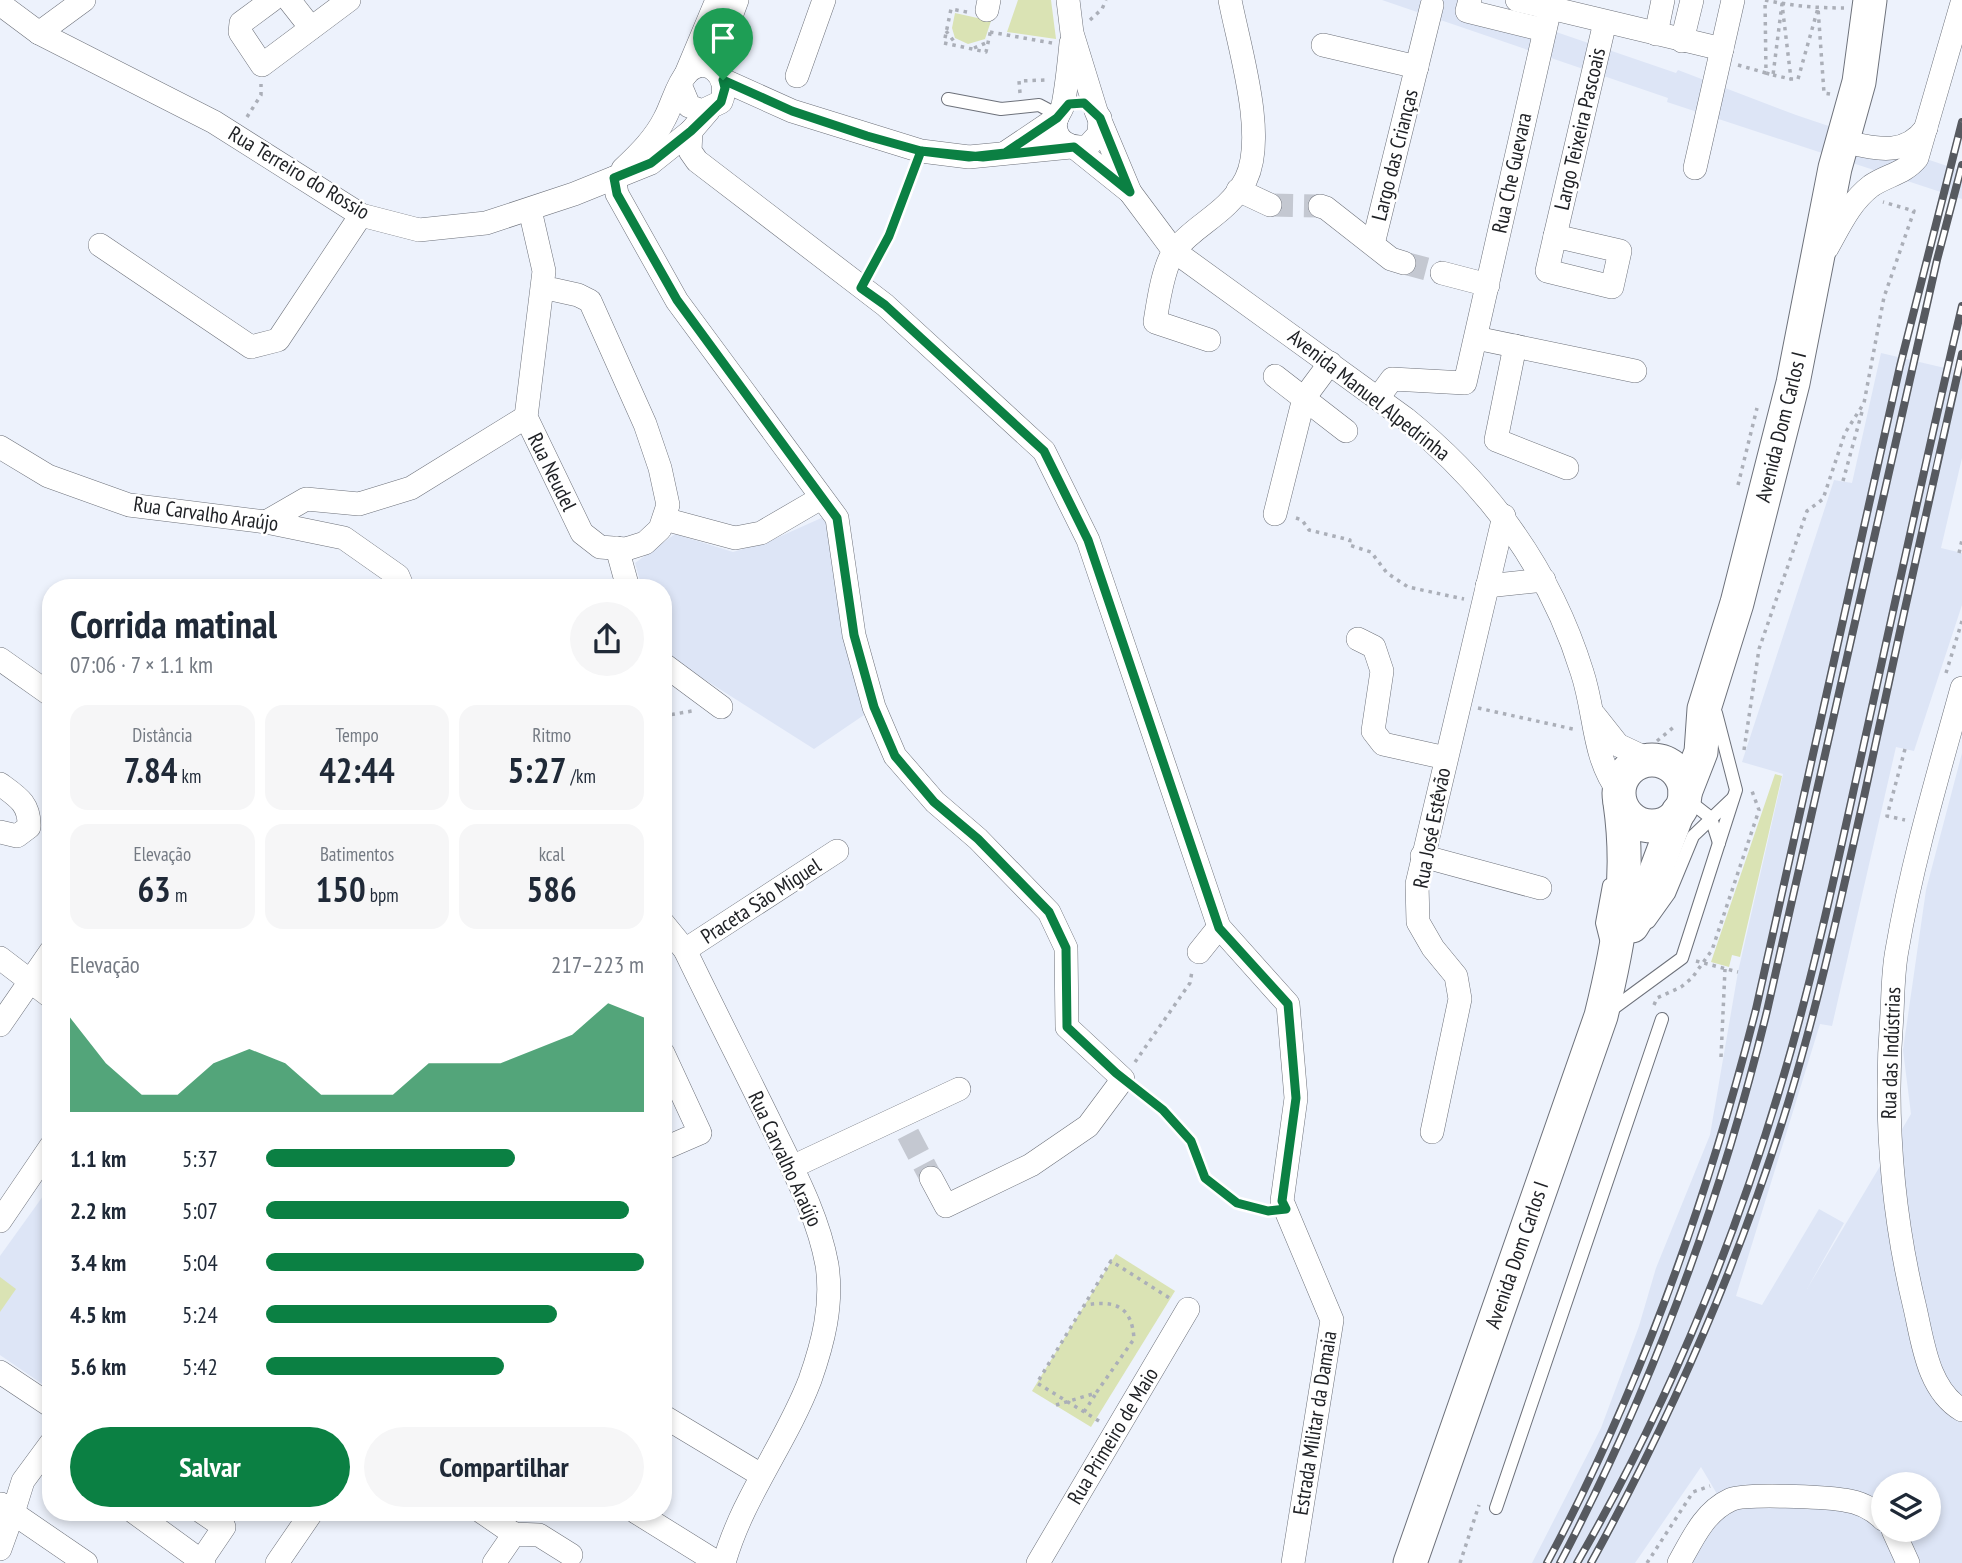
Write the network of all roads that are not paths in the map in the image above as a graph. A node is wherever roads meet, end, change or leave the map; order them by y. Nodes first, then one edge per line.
1 (8, 0) edge
2 (83, 0) edge
3 (272, 0) edge
4 (289, 0) edge
5 (349, 0) edge
6 (718, 0) edge
7 (737, 0) edge
8 (824, 0) edge
9 (1068, 0) edge
10 (1230, 0) edge
11 (1470, 0) edge
12 (1517, 0) edge
13 (1663, 0) edge
14 (1692, 0) edge
15 (1733, 0) edge
16 (1962, 3) edge
17 (0, 4) edge
18 (1858, 4) edge
19 (1432, 5) dead end
20 (1547, 19) junction
21 (1605, 22) junction
22 (311, 28) junction
23 (39, 33) junction
24 (1656, 34) junction
25 (1072, 39) junction
26 (1682, 41) junction
27 (1323, 45) dead end
28 (1722, 49) junction
29 (1417, 67) junction
30 (797, 76) dead end
31 (722, 77) junction
32 (684, 80) junction
33 (948, 99) dead end
34 (712, 108) junction
35 (792, 111) junction
36 (1059, 114) junction
37 (1098, 114) junction
38 (1926, 128) junction
39 (691, 131) junction
40 (1842, 141) junction
41 (1073, 147) junction
42 (1005, 153) junction
43 (1695, 168) dead end
44 (614, 178) junction
45 (1238, 190) junction
46 (1130, 192) junction
47 (1270, 205) tunnel mouth
48 (1320, 206) tunnel mouth
49 (530, 210) junction
50 (361, 215) junction
51 (1555, 236) dead end
52 (1373, 244) junction
53 (100, 245) dead end
54 (1174, 251) junction
55 (1820, 259) junction
56 (1404, 263) tunnel mouth
57 (1442, 273) tunnel mouth
58 (1488, 285) junction
59 (542, 287) junction
60 (1476, 338) junction
61 (1209, 340) dead end
62 (1515, 346) junction
63 (1330, 363) junction
64 (1635, 372) dead end
65 (1275, 376) dead end
66 (1304, 398) junction
67 (1378, 398) junction
68 (526, 417) junction
69 (1346, 430) dead end
70 (0, 447) edge
71 (1567, 468) dead end
72 (821, 498) junction
73 (1275, 514) dead end
74 (1504, 516) junction
75 (664, 519) junction
76 (266, 522) junction
77 (617, 548) junction
78 (399, 579) edge
79 (626, 579) edge
80 (1544, 580) junction
81 (1485, 594) junction
82 (1358, 639) dead end
83 (0, 659) edge
84 (672, 671) edge
85 (1962, 688) edge
86 (42, 689) edge
87 (1708, 698) junction
88 (721, 707) dead end
89 (1593, 713) junction
90 (1446, 758) junction
91 (1653, 760) junction
92 (0, 784) edge
93 (0, 793) edge
94 (1734, 797) junction
95 (1620, 798) junction
96 (1689, 805) junction
97 (29, 815) junction
98 (0, 832) edge
99 (1720, 843) junction
100 (836, 851) dead end
101 (1422, 856) junction
102 (1540, 888) dead end
103 (1219, 928) junction
104 (672, 934) edge
105 (1625, 948) junction
106 (685, 950) junction
107 (0, 958) edge
108 (1196, 959) road end
109 (42, 965) edge
110 (31, 982) junction
111 (42, 990) edge
112 (1601, 1017) junction
113 (1662, 1018) dead end
114 (0, 1025) edge
115 (672, 1072) edge
116 (959, 1089) dead end
117 (1432, 1132) dead end
118 (672, 1145) edge
119 (42, 1159) edge
120 (792, 1167) junction
121 (931, 1178) tunnel mouth
122 (0, 1221) edge
123 (1188, 1309) road end
124 (0, 1372) edge
125 (42, 1400) edge
126 (1962, 1410) edge
127 (672, 1421) edge
128 (42, 1455) edge
129 (761, 1475) junction
130 (6, 1508) edge
131 (1496, 1508) dead end
132 (1871, 1510) edge
133 (146, 1521) edge
134 (215, 1521) edge
135 (306, 1521) edge
136 (495, 1521) edge
137 (650, 1521) edge
138 (514, 1534) junction
139 (1898, 1542) edge
140 (0, 1549) edge
141 (570, 1555) dead end
142 (202, 1562) edge
143 (86, 1563) edge
144 (277, 1563) edge
145 (495, 1563) edge
146 (718, 1563) edge
147 (724, 1563) edge
148 (1038, 1563) edge
149 (1293, 1563) edge
150 (1410, 1563) edge
151 (1679, 1563) edge
152 (1908, 1563) edge

1 - 23 street, Rua Terreiro do Rossio
2 - 23 street
3 - 22 street
4 - 22 street
5 - 22 street
6 - 32 street
7 - 31 street
8 - 30 street
9 - 25 street, Avenida Manuel Alpedrinha
10 - 45 street
11 - 20 street
12 - 20 street
13 - 24 street
14 - 26 street
15 - 28 street
16 - 38 street
17 - 23 street, Rua Terreiro do Rossio
18 - 40 street, Avenida Dom Carlos I
19 - 29 street, Largo das Crianças
20 - 21 street
20 - 58 street, Rua Che Guevara
21 - 24 street
21 - 51 street, Largo Teixeira Pascoais
23 - 50 street, Rua Terreiro do Rossio
24 - 26 street
25 - 36 street, Avenida Manuel Alpedrinha
25 - 37 street, Avenida Manuel Alpedrinha
26 - 28 street
27 - 29 street, Largo das Crianças
28 - 43 street
29 - 52 street, Largo das Crianças
31 - 32 street
31 - 34 street
31 - 35 street
32 - 34 street
32 - 44 street
33 - 36 lane
34 - 35 street
34 - 39 street, Rua Terreiro do Rossio
35 - 42 street
36 - 37 street
36 - 41 street, Avenida Manuel Alpedrinha
36 - 42 street
37 - 41 street
37 - 46 street, Avenida Manuel Alpedrinha
38 - 40 street
38 - 55 street
39 - 44 street, Rua Terreiro do Rossio
39 - 103 street, Estrada Militar da Damaia
40 - 55 street, Avenida Dom Carlos I
41 - 42 street
41 - 46 street, Avenida Manuel Alpedrinha
44 - 49 street, Rua Terreiro do Rossio
44 - 72 street
45 - 47 street
45 - 54 street
46 - 54 street, Avenida Manuel Alpedrinha
48 - 52 street
49 - 50 street, Rua Terreiro do Rossio
49 - 59 street, Rua Neudel
50 - 53 street
52 - 56 street
54 - 61 street
54 - 63 street, Avenida Manuel Alpedrinha
55 - 87 street, Avenida Dom Carlos I
57 - 58 street
58 - 60 street, Rua Che Guevara
59 - 68 street, Rua Neudel
59 - 75 street
60 - 62 street
60 - 67 street, Rua Che Guevara
62 - 64 street
62 - 71 street
63 - 66 street
63 - 67 street, Avenida Manuel Alpedrinha
65 - 66 street
66 - 69 street
66 - 73 street
67 - 74 street, Avenida Manuel Alpedrinha
68 - 76 street
68 - 77 street, Rua Neudel
70 - 76 street, Rua Carvalho Araújo
72 - 75 street
72 - 121 street
74 - 80 street, Avenida Manuel Alpedrinha
74 - 81 street, Rua José Estêvão
75 - 77 street
76 - 78 street, Rua Carvalho Araújo
77 - 79 street
80 - 81 street
80 - 89 street, Avenida Manuel Alpedrinha
81 - 90 street, Rua José Estêvão
82 - 90 street
83 - 86 street
84 - 88 street
85 - 126 street, Rua das Indústrias
87 - 91 street, Avenida Dom Carlos I
87 - 94 lane
87 - 96 street, Avenida Dom Carlos I
89 - 91 street, Avenida Manuel Alpedrinha
89 - 95 street, Avenida Manuel Alpedrinha
90 - 101 street, Rua José Estêvão
91 - 95 street
91 - 96 street
92 - 97 street
93 - 97 street
94 - 96 lane
94 - 99 lane
95 - 96 street
95 - 105 street, Avenida Dom Carlos I
96 - 99 lane
96 - 105 street, Avenida Dom Carlos I
97 - 98 street
99 - 112 lane
100 - 106 street, Praceta São Miguel
101 - 102 street
101 - 117 street, Rua José Estêvão
103 - 108 street
103 - 149 street, Estrada Militar da Damaia
104 - 106 street, Rua Carvalho Araújo
105 - 112 street, Avenida Dom Carlos I
106 - 120 street, Rua Carvalho Araújo
107 - 110 street
109 - 110 street
110 - 111 street
110 - 114 street
112 - 150 street, Avenida Dom Carlos I
113 - 131 lane
115 - 118 street
116 - 120 street
119 - 122 street
120 - 129 street, Rua Carvalho Araújo
123 - 148 street, Rua Primeiro de Maio
124 - 125 street
127 - 129 street
128 - 130 street
129 - 147 street, Rua Carvalho Araújo
130 - 140 street
130 - 143 street
132 - 151 street
133 - 142 street
134 - 142 street
135 - 144 street
136 - 138 street
137 - 146 street
138 - 141 street
138 - 145 street
139 - 152 street

